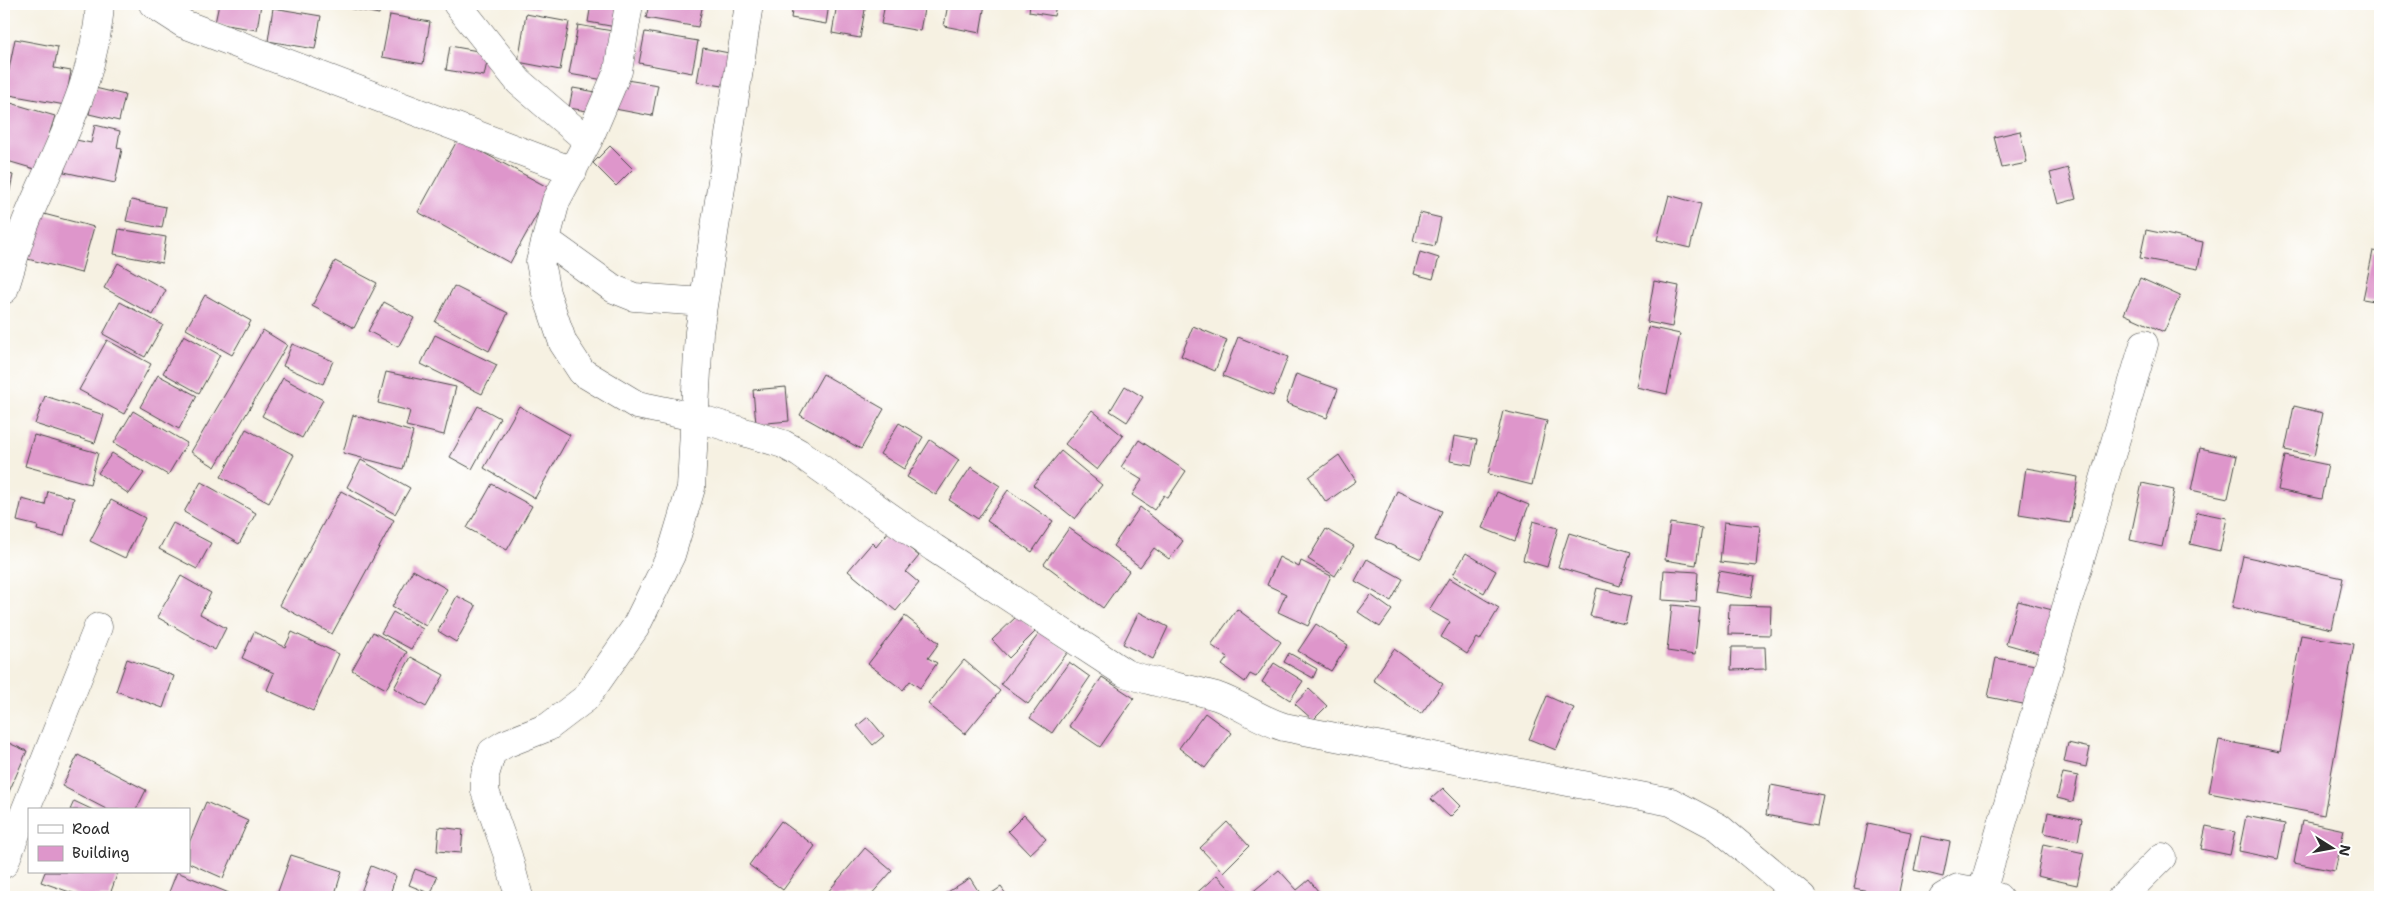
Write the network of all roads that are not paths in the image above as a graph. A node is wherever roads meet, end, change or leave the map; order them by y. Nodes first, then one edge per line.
1 (100, 4) edge
2 (153, 4) edge
3 (457, 4) edge
4 (629, 4) edge
5 (749, 4) edge
6 (588, 141) junction
7 (573, 171) junction
8 (546, 240) junction
9 (4, 290) edge
10 (694, 301) junction
11 (2144, 344) dead end
12 (686, 415) junction
13 (98, 628) dead end
14 (2162, 857) dead end
15 (4, 864) edge
16 (1990, 895) edge
17 (519, 897) edge
18 (1802, 897) edge
19 (1943, 897) edge
20 (2122, 897) edge

1 - 9 street
2 - 7 street
3 - 6 street
4 - 6 street
5 - 10 street
6 - 7 street
7 - 8 street
8 - 10 street
8 - 12 street
10 - 12 street
11 - 16 street
12 - 17 street
12 - 18 street
13 - 15 street
14 - 20 street
16 - 19 street

